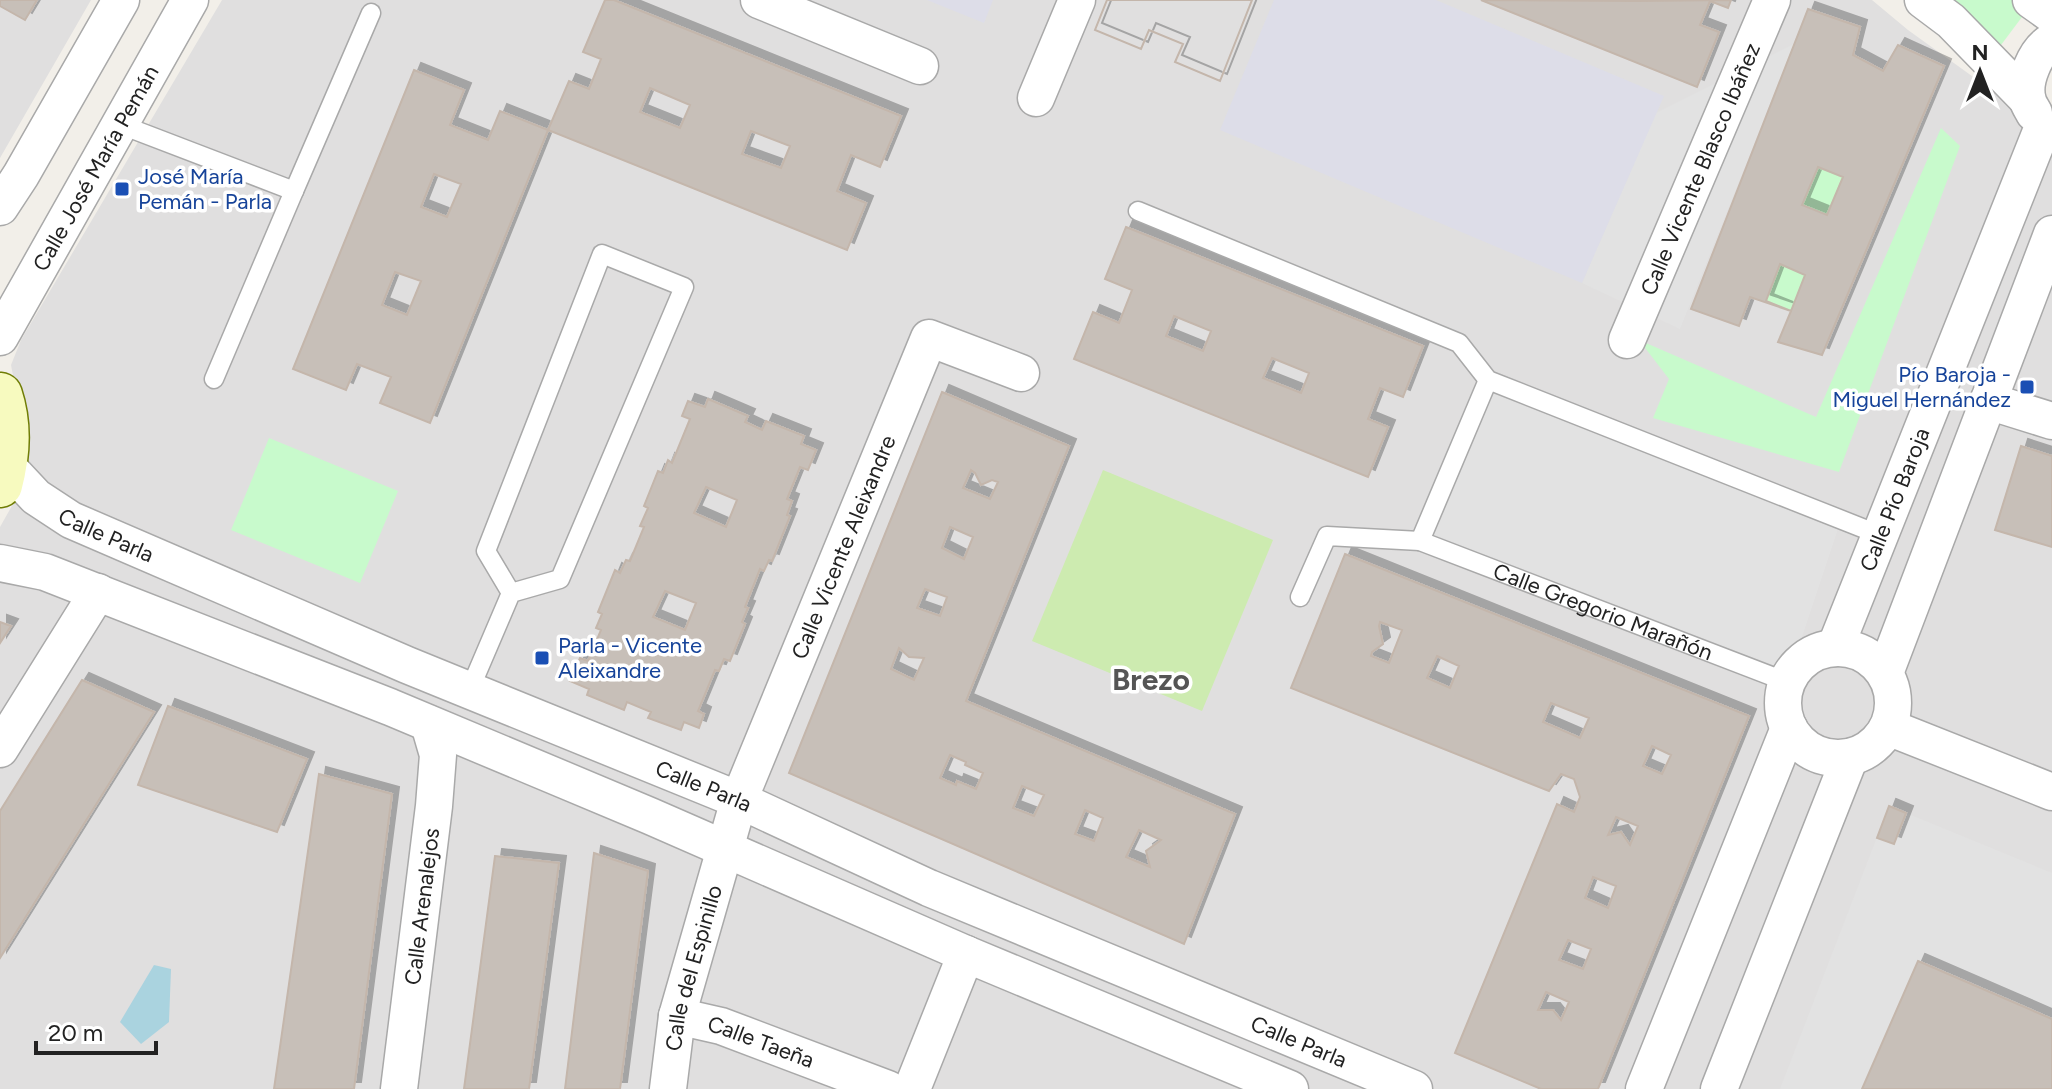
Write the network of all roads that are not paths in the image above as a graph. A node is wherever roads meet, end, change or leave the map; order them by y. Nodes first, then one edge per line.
1 (121, 0) edge
2 (190, 0) edge
3 (759, 0) edge
4 (1077, 0) edge
5 (1772, 0) edge
6 (1923, 0) edge
7 (2031, 0) edge
8 (371, 13) dead end
9 (2052, 15) edge
10 (2052, 41) edge
11 (920, 66) dead end
12 (1036, 98) dead end
13 (2040, 121) edge
14 (119, 124) junction
15 (294, 191) junction
16 (0, 207) edge
17 (1138, 211) dead end
18 (2052, 234) edge
19 (0, 337) edge
20 (1627, 340) dead end
21 (1021, 373) dead end
22 (214, 379) dead end
23 (1488, 380) junction
24 (0, 395) edge
25 (1988, 401) junction
26 (2052, 421) edge
27 (3, 475) edge
28 (1880, 535) junction
29 (1420, 541) junction
30 (0, 563) edge
31 (98, 592) junction
32 (511, 593) junction
33 (1300, 597) dead end
34 (1835, 648) junction
35 (1885, 673) junction
36 (1787, 682) junction
37 (470, 689) junction
38 (429, 724) junction
39 (1888, 727) junction
40 (1789, 728) junction
41 (0, 749) edge
42 (1850, 757) junction
43 (2052, 792) edge
44 (739, 800) junction
45 (725, 850) junction
46 (966, 954) junction
47 (677, 1016) junction
48 (399, 1089) edge
49 (668, 1089) edge
50 (888, 1089) edge
51 (912, 1089) edge
52 (1290, 1089) edge
53 (1414, 1089) edge
54 (1644, 1089) edge
55 (1719, 1089) edge

1 - 16 street
2 - 14 street, Calle José María Pemán
3 - 11 street
4 - 12 street
5 - 20 street, Calle Vicente Blasco Ibáñez
6 - 13 street
7 - 9 street
8 - 15 lane
10 - 13 street, Calle Pío Baroja
13 - 28 street, Calle Pío Baroja
14 - 15 lane
14 - 19 street, Calle José María Pemán
15 - 22 lane
17 - 23 lane
18 - 25 street
21 - 44 street, Calle Vicente Aleixandre
23 - 28 lane
23 - 29 lane
24 - 27 street
25 - 26 street
25 - 35 street
27 - 37 street, Calle Parla
28 - 34 street, Calle Pío Baroja
29 - 33 lane, Calle Gregorio Marañón
29 - 36 lane, Calle Gregorio Marañón
30 - 31 street
31 - 38 street
31 - 41 street
32 - 32 lane
32 - 37 lane
34 - 35 street
34 - 36 street
35 - 39 street
36 - 40 street
37 - 44 street, Calle Parla
38 - 45 street
38 - 48 street, Calle Arenalejos
39 - 42 street
39 - 43 street
40 - 42 street
40 - 54 street
42 - 55 street
44 - 45 street, Calle Vicente Aleixandre
44 - 53 street, Calle Parla
45 - 46 street
45 - 47 street, Calle del Espinillo
46 - 51 street
46 - 52 street
47 - 49 street, Calle del Espinillo
47 - 50 street, Calle Taeña

